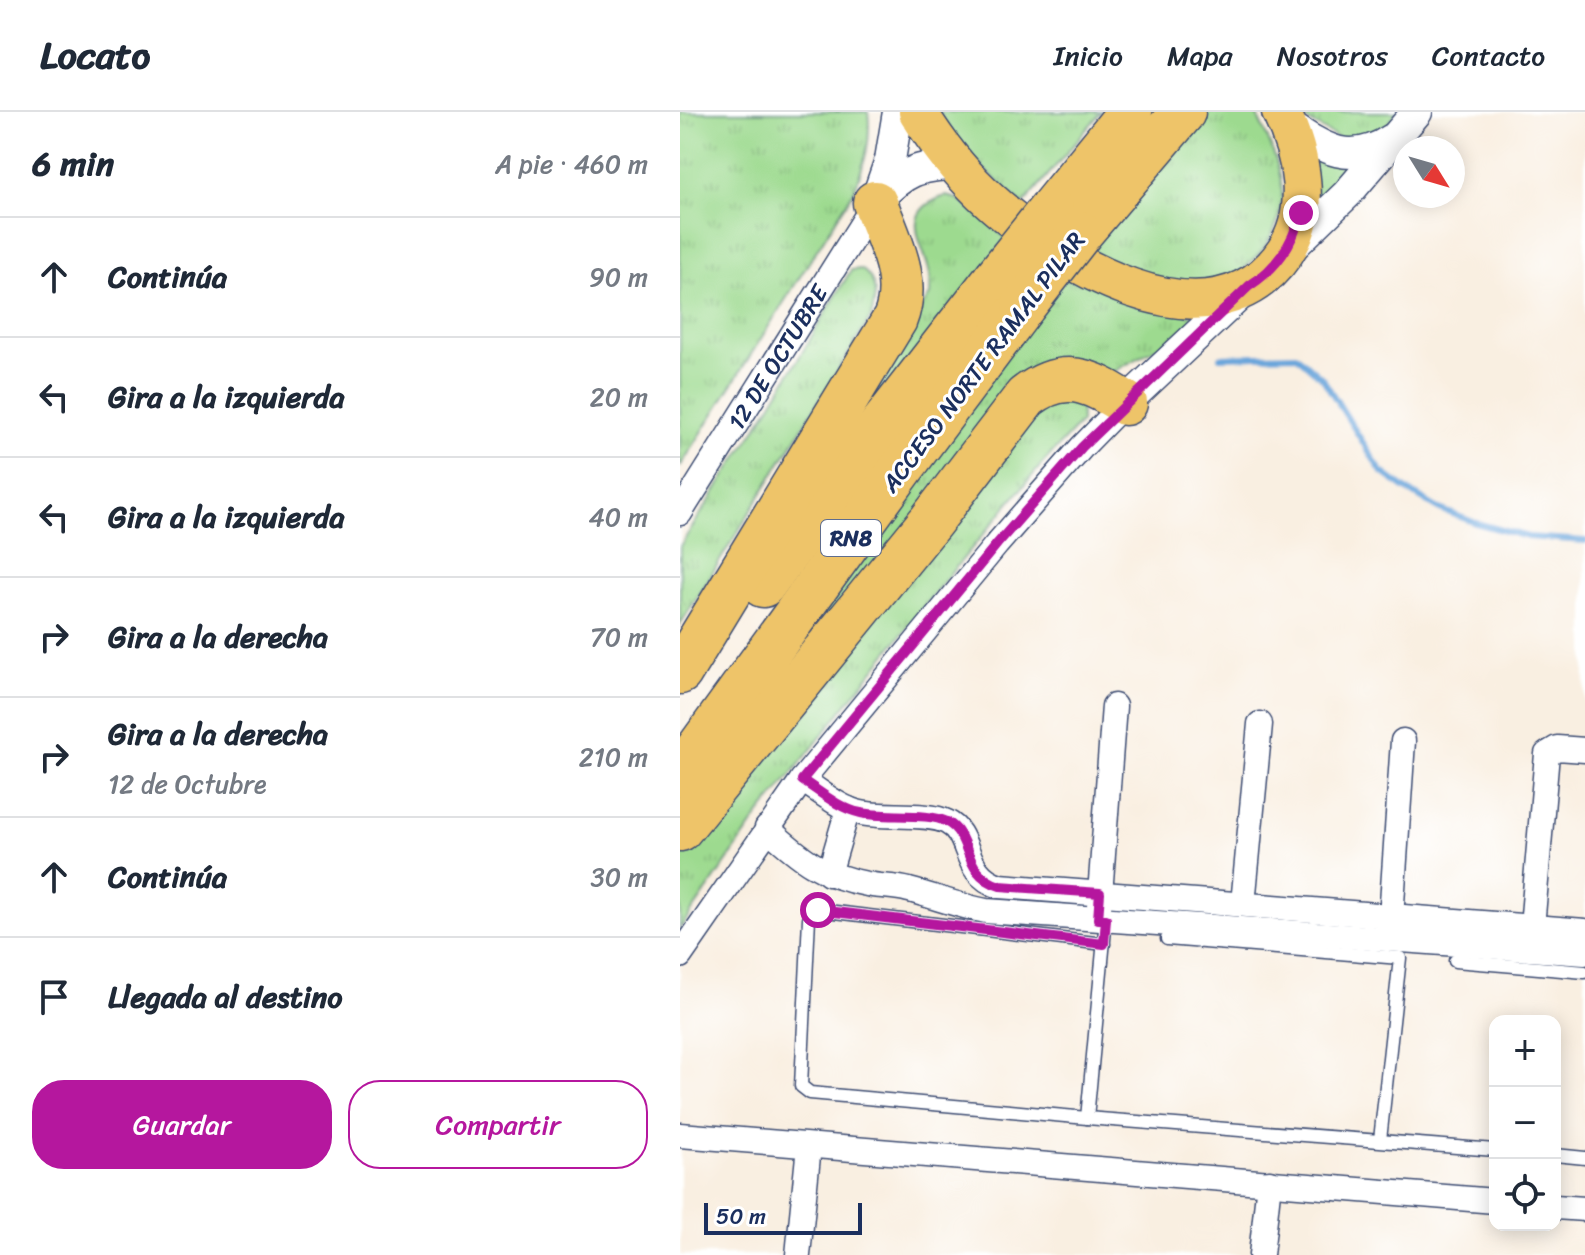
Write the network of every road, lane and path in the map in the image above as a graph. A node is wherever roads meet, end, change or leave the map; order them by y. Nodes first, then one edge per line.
1 (898, 112) edge
2 (918, 112) edge
3 (1130, 112) edge
4 (1183, 112) edge
5 (1284, 118) edge
6 (1409, 122) edge
7 (955, 165) junction
8 (875, 203) junction
9 (1065, 221) junction
10 (1282, 256) junction
11 (1249, 286) junction
12 (1010, 292) junction
13 (1125, 403) junction
14 (680, 513) edge
15 (680, 672) edge
16 (680, 699) edge
17 (1114, 706) dead end
18 (1260, 724) dead end
19 (1403, 741) dead end
20 (1585, 750) edge
21 (680, 774) edge
22 (802, 780) junction
23 (848, 809) junction
24 (767, 828) junction
25 (680, 829) edge
26 (829, 874) junction
27 (1100, 893) junction
28 (1243, 904) junction
29 (1102, 919) junction
30 (1532, 927) junction
31 (1391, 928) junction
32 (1585, 931) edge
33 (1167, 939) dead end
34 (1104, 944) junction
35 (1585, 953) edge
36 (680, 956) edge
37 (1455, 961) dead end
38 (1585, 972) edge
39 (1087, 1118) junction
40 (680, 1135) edge
41 (1380, 1140) junction
42 (809, 1146) junction
43 (1489, 1149) edge
44 (1561, 1156) edge
45 (1585, 1158) edge
46 (1269, 1182) junction
47 (1489, 1200) edge
48 (1561, 1207) edge
49 (1585, 1209) edge
50 (798, 1255) edge
51 (1261, 1255) edge

1 - 8 street, 12 DE OCTUBRE
2 - 7 main road
3 - 9 highway, ACCESO NORTE RAMAL PILAR / RN8
4 - 9 highway, ACCESO NORTE RAMAL PILAR / RN8
5 - 6 street
5 - 10 main road
6 - 10 street
7 - 8 street, 12 DE OCTUBRE
7 - 11 main road
8 - 14 street, 12 DE OCTUBRE
8 - 15 highway
9 - 12 highway, ACCESO NORTE RAMAL PILAR / RN8, bridge
10 - 11 main road
11 - 13 street
12 - 16 highway, ACCESO NORTE RAMAL PILAR / RN8
12 - 21 highway, ACCESO NORTE RAMAL PILAR / RN8
13 - 22 street
13 - 25 highway
17 - 27 street
18 - 28 street
19 - 31 street
20 - 30 street
22 - 23 street
22 - 24 street
23 - 26 street
23 - 27 street
24 - 26 street
24 - 36 street
26 - 29 street
27 - 28 street
27 - 29 street
28 - 31 street
29 - 31 street
29 - 34 lane
30 - 31 street
30 - 32 street
31 - 35 street
33 - 41 lane
34 - 39 lane
34 - 39 lane
37 - 38 lane
39 - 41 lane
40 - 42 street
41 - 43 lane
42 - 46 street
42 - 50 street
44 - 45 lane
46 - 47 street
46 - 51 street
48 - 49 street

